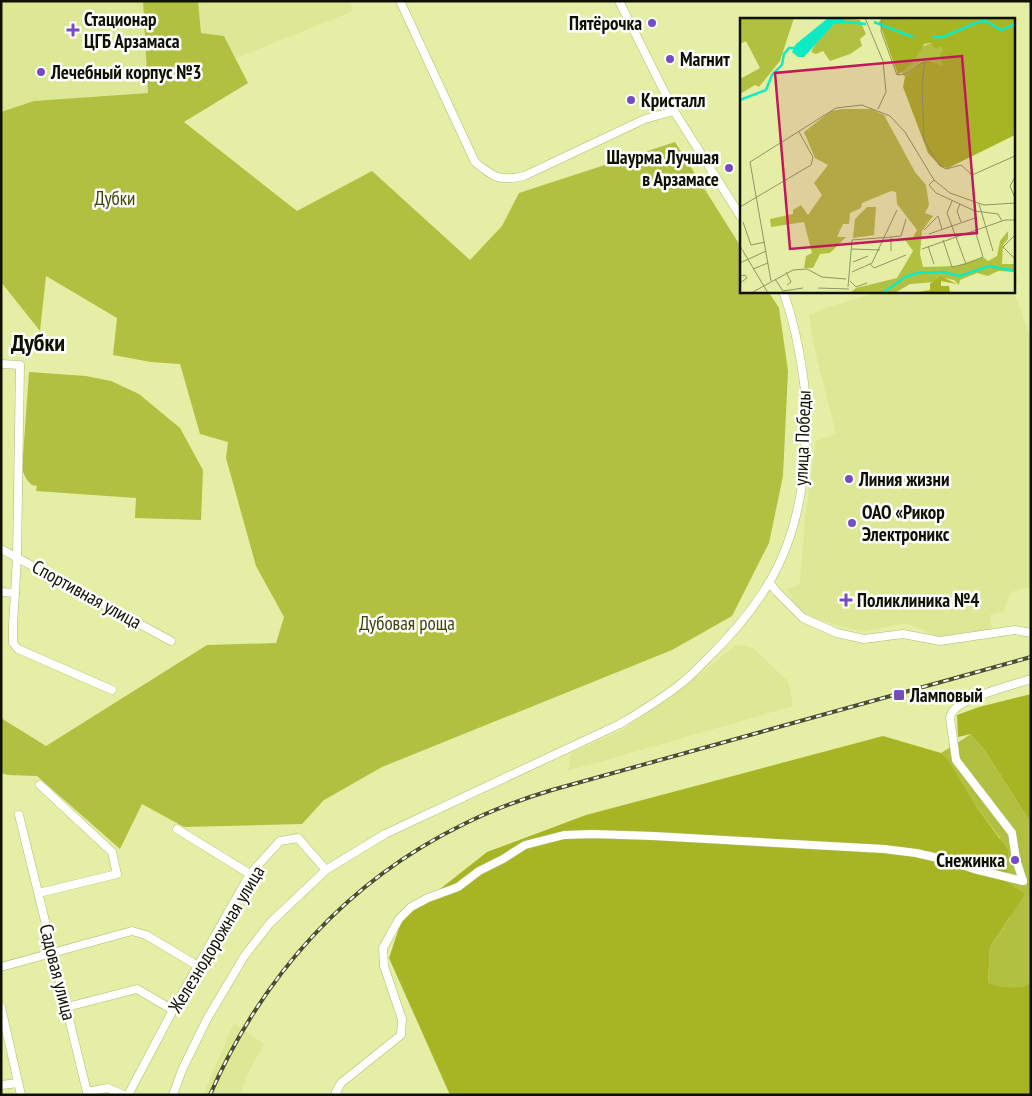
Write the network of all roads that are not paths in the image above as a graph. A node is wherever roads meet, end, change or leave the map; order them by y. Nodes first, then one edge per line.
1 (400, 1) edge
2 (619, 1) edge
3 (674, 111) junction
4 (740, 215) edge
5 (783, 292) edge
6 (1, 364) edge
7 (1, 549) edge
8 (17, 557) junction
9 (769, 582) junction
10 (1, 592) edge
11 (15, 593) junction
12 (1031, 633) edge
13 (172, 641) dead end
14 (1031, 679) edge
15 (112, 690) dead end
16 (40, 785) dead end
17 (19, 814) dead end
18 (177, 829) dead end
19 (326, 870) junction
20 (250, 874) junction
21 (39, 893) junction
22 (53, 953) junction
23 (198, 966) junction
24 (1, 967) edge
25 (1, 1007) edge
26 (67, 1007) junction
27 (173, 1010) junction
28 (18, 1082) junction
29 (1, 1085) edge
30 (21, 1095) edge
31 (124, 1095) edge
32 (128, 1095) edge
33 (172, 1095) edge
34 (337, 1095) edge

1 - 3 street
2 - 3 street
3 - 4 street
5 - 9 street, улица Победы
6 - 8 street
7 - 8 street, Спортивная улица
8 - 11 street
8 - 13 street, Спортивная улица
9 - 12 street
9 - 19 street, улица Победы
10 - 11 street
11 - 15 street
14 - 34 street
16 - 21 street
17 - 21 street, Садовая улица
18 - 20 street
19 - 20 street, Железнодорожная улица
19 - 33 street, улица Победы
20 - 23 street, Железнодорожная улица
21 - 22 street, Садовая улица
22 - 23 street
22 - 24 street
22 - 26 street, Садовая улица
23 - 27 street, Железнодорожная улица
25 - 28 street
26 - 27 street
26 - 31 street, Садовая улица
27 - 32 street, Железнодорожная улица
28 - 29 street
28 - 30 street

